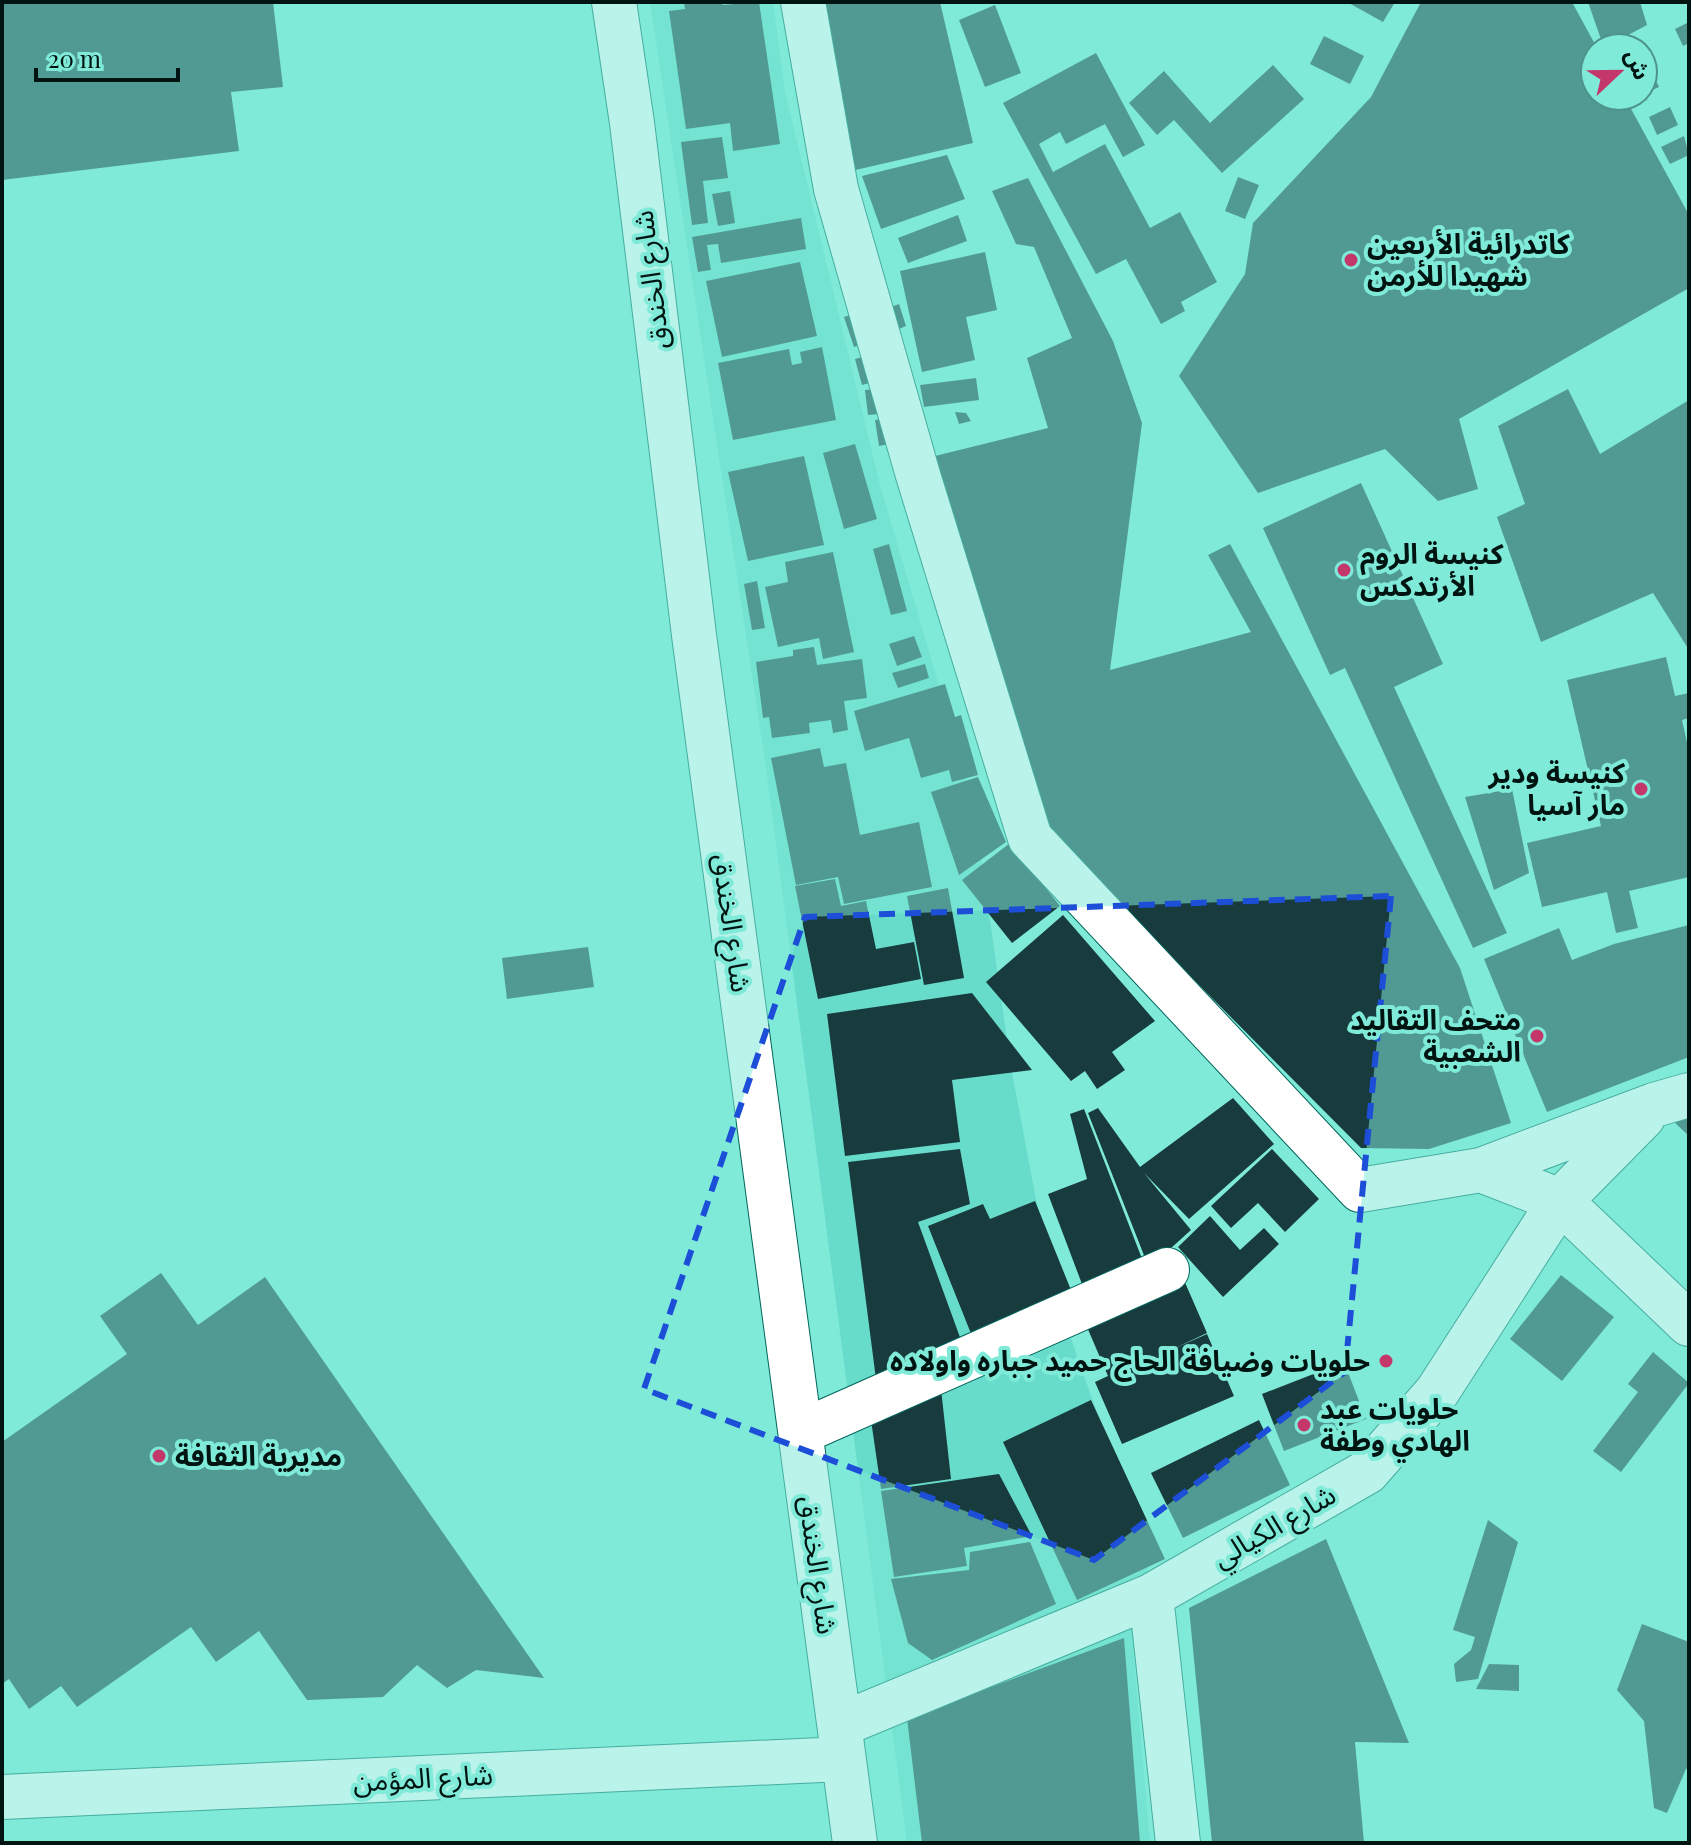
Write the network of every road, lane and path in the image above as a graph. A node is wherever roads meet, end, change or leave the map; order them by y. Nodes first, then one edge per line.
1 (614, 2) edge
2 (803, 2) edge
3 (1671, 1100) edge
4 (1481, 1170) junction
5 (1560, 1201) junction
6 (1167, 1270) dead end
7 (1689, 1324) edge
8 (801, 1432) junction
9 (1151, 1596) junction
10 (841, 1742) junction
11 (2, 1797) edge
12 (855, 1843) edge
13 (1178, 1843) edge

1 - 8 street, شارع الخندق
2 - 4 street
3 - 4 street
3 - 5 street, شارع الكيالي
4 - 5 street
5 - 7 street
5 - 9 street, شارع الكيالي
6 - 8 street
8 - 10 street, شارع الخندق
9 - 10 street, شارع الكيالي
9 - 13 street
10 - 11 street, شارع المؤمن
10 - 12 street, شارع الخندق

